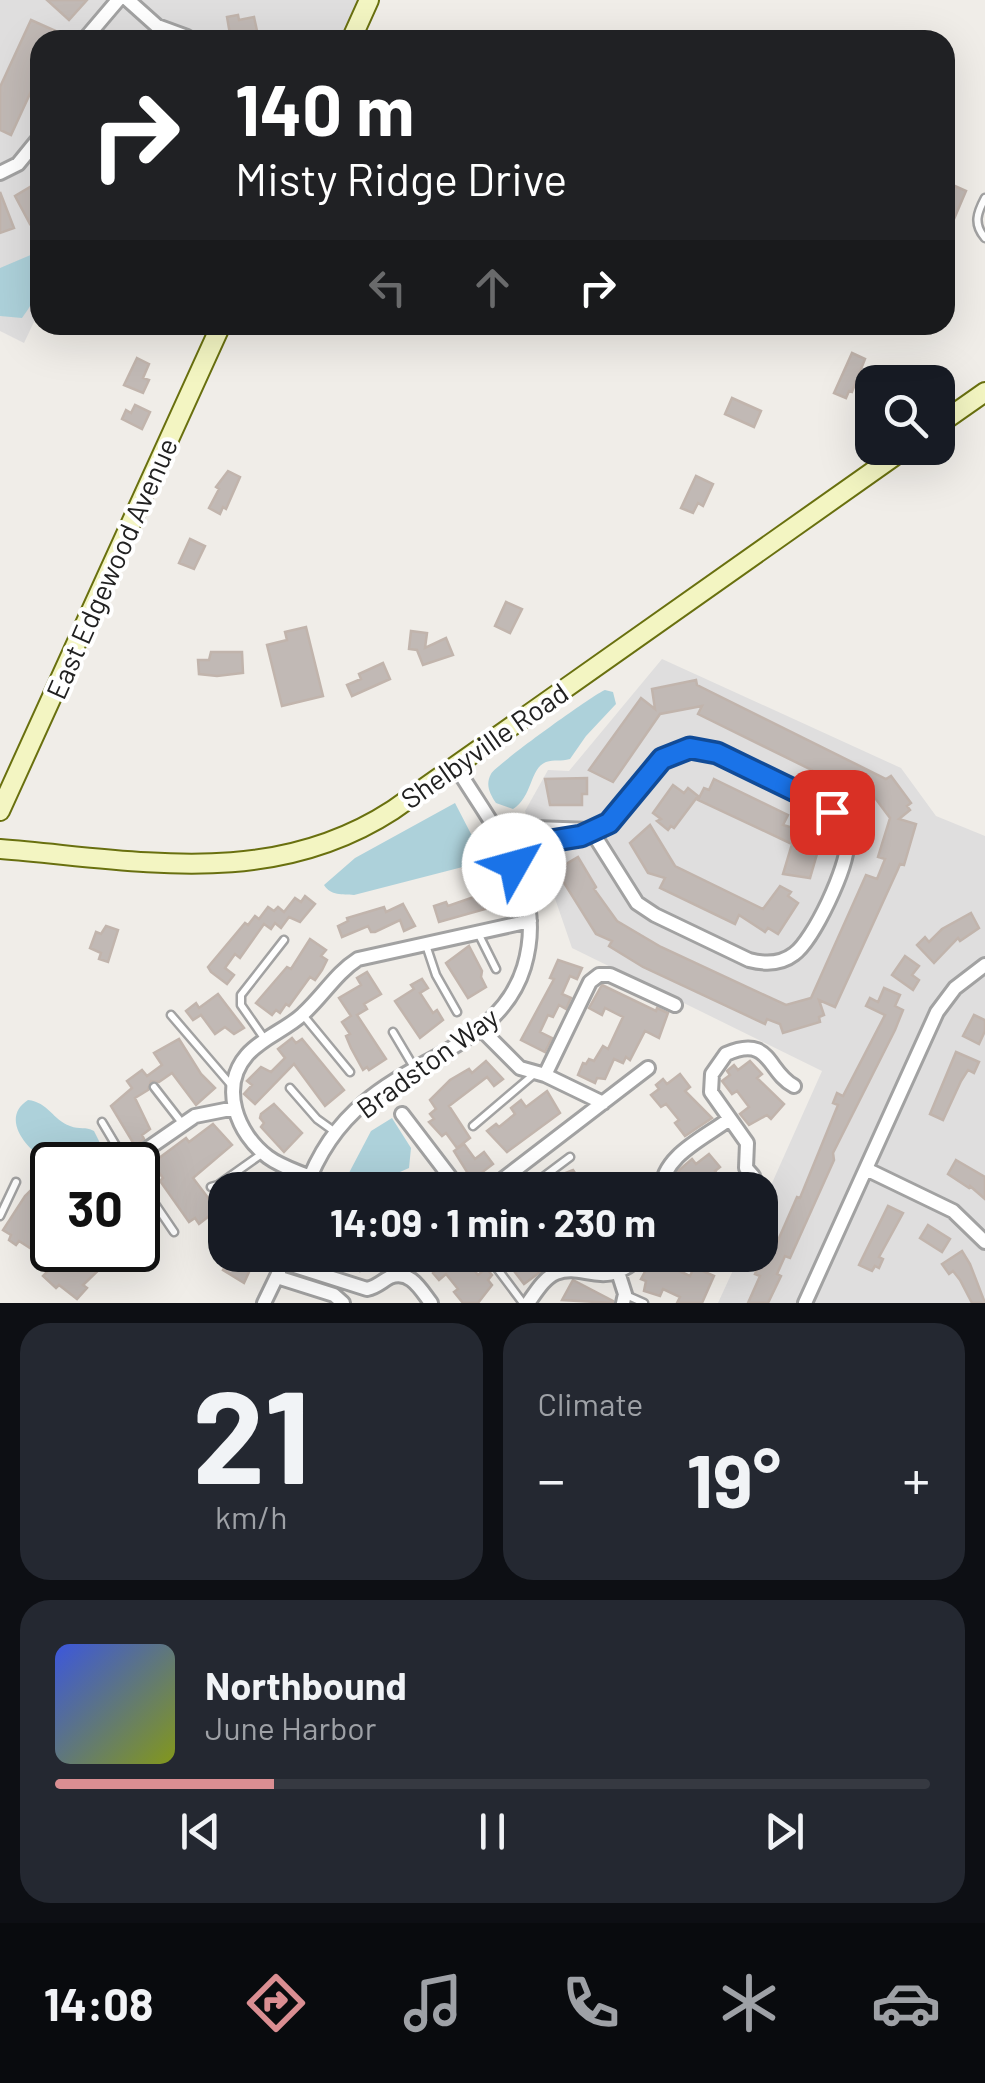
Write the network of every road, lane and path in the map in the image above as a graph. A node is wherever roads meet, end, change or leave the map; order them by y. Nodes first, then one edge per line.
1 (118, 0) edge
2 (128, 0) edge
3 (369, 0) edge
4 (92, 30) edge
5 (167, 30) edge
6 (356, 30) edge
7 (30, 149) edge
8 (0, 173) edge
9 (985, 198) edge
10 (985, 238) edge
11 (216, 335) edge
12 (985, 392) edge
13 (955, 413) edge
14 (882, 465) edge
15 (456, 765) junction
16 (0, 812) edge
17 (591, 830) junction
18 (499, 839) junction
19 (0, 849) edge
20 (508, 854) junction
21 (530, 920) junction
22 (477, 932) junction
23 (284, 940) dead end
24 (426, 944) junction
25 (985, 965) edge
26 (496, 970) dead end
27 (675, 1004) dead end
28 (457, 1012) dead end
29 (303, 1014) junction
30 (171, 1015) dead end
31 (482, 1030) junction
32 (394, 1032) dead end
33 (264, 1038) junction
34 (648, 1068) dead end
35 (416, 1070) junction
36 (350, 1072) dead end
37 (540, 1074) junction
38 (794, 1086) dead end
39 (154, 1087) dead end
40 (233, 1087) junction
41 (290, 1088) dead end
42 (602, 1102) junction
43 (235, 1108) junction
44 (402, 1114) dead end
45 (728, 1120) junction
46 (102, 1122) dead end
47 (182, 1124) junction
48 (473, 1126) dead end
49 (336, 1133) junction
50 (114, 1142) edge
51 (157, 1142) edge
52 (263, 1153) junction
53 (570, 1157) dead end
54 (866, 1169) junction
55 (234, 1172) edge
56 (291, 1172) edge
57 (315, 1172) edge
58 (446, 1172) edge
59 (512, 1172) edge
60 (550, 1172) edge
61 (665, 1172) edge
62 (750, 1172) edge
63 (16, 1182) dead end
64 (160, 1211) edge
65 (0, 1216) edge
66 (174, 1232) dead end
67 (985, 1242) edge
68 (278, 1272) edge
69 (320, 1272) edge
70 (404, 1272) edge
71 (500, 1272) edge
72 (559, 1272) edge
73 (559, 1272) edge
74 (618, 1272) joint
75 (277, 1276) junction
76 (404, 1276) junction
77 (624, 1299) edge
78 (264, 1303) edge
79 (343, 1303) edge
80 (431, 1303) edge
81 (526, 1303) edge
82 (644, 1303) edge
83 (805, 1303) edge

1 - 4 street
2 - 5 street
3 - 6 main road
7 - 8 street
9 - 10 lane
11 - 16 main road, East Edgewood Avenue
12 - 13 main road
14 - 15 main road, Shelbyville Road
15 - 18 street, Bradston Way
15 - 19 main road, Shelbyville Road
17 - 17 street
17 - 18 street
17 - 20 street
18 - 20 street, Bradston Way
20 - 21 street, Bradston Way
21 - 22 street
21 - 31 street, Bradston Way
22 - 24 street
22 - 26 lane
23 - 33 lane
24 - 28 lane
24 - 29 street
25 - 54 street
27 - 37 street
29 - 33 street
29 - 36 lane
30 - 40 lane
31 - 35 street, Bradston Way
31 - 37 street
32 - 35 lane
33 - 40 street
34 - 42 street
35 - 49 street, Bradston Way
37 - 42 street
37 - 48 lane
38 - 45 street
39 - 47 lane
40 - 43 street
41 - 49 lane
42 - 59 street
43 - 47 street
43 - 52 street
44 - 58 street
45 - 61 street
45 - 62 street
46 - 50 lane
47 - 51 street
49 - 57 street, Bradston Way
52 - 55 lane
52 - 56 street
53 - 60 lane
54 - 67 street
54 - 83 street
63 - 65 lane
64 - 66 lane
68 - 75 street
69 - 76 street
70 - 76 lane
71 - 81 lane
72 - 81 street
73 - 74 street
74 - 77 street
75 - 78 street
75 - 79 street
76 - 80 street
77 - 82 lane

